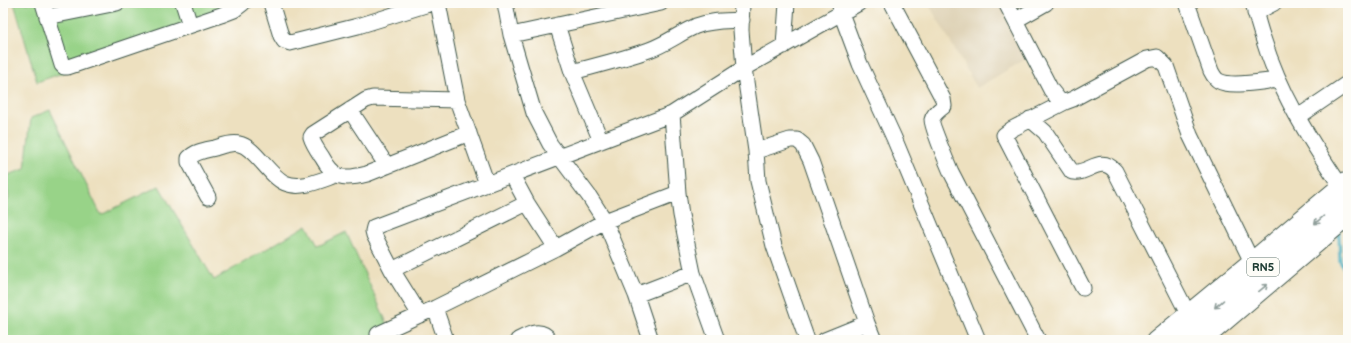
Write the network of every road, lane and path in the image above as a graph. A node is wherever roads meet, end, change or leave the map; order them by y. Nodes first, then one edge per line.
1 (43, 3) edge
2 (117, 3) edge
3 (183, 3) edge
4 (243, 3) edge
5 (270, 3) edge
6 (432, 3) edge
7 (438, 3) edge
8 (505, 3) edge
9 (661, 3) edge
10 (742, 3) edge
11 (787, 3) edge
12 (859, 3) edge
13 (892, 3) edge
14 (1006, 3) edge
15 (1046, 3) edge
16 (1187, 3) edge
17 (1274, 3) edge
18 (96, 5) edge
19 (840, 8) edge
20 (1254, 8) edge
21 (47, 18) junction
22 (742, 20) junction
23 (1016, 20) junction
24 (557, 24) junction
25 (190, 26) junction
26 (511, 35) junction
27 (784, 46) junction
28 (744, 68) junction
29 (572, 72) junction
30 (1278, 80) junction
31 (1348, 83) edge
32 (457, 100) junction
33 (1065, 102) junction
34 (350, 110) junction
35 (672, 114) junction
36 (1298, 117) junction
37 (1030, 119) junction
38 (469, 133) junction
39 (601, 141) junction
40 (756, 151) junction
41 (560, 158) junction
42 (387, 166) junction
43 (512, 174) junction
44 (336, 175) junction
45 (487, 184) junction
46 (1345, 186) edge
47 (678, 193) junction
48 (208, 197) dead end
49 (527, 203) junction
50 (1348, 216) edge
51 (605, 221) junction
52 (556, 248) junction
53 (1251, 260) junction
54 (392, 270) junction
55 (693, 273) junction
56 (1083, 288) dead end
57 (636, 295) junction
58 (435, 308) junction
59 (1187, 312) junction
60 (420, 316) junction
61 (867, 323) junction
62 (378, 334) dead end
63 (446, 340) edge
64 (518, 340) edge
65 (550, 340) edge
66 (651, 340) edge
67 (717, 340) edge
68 (807, 340) edge
69 (825, 340) edge
70 (874, 340) edge
71 (978, 340) edge
72 (1038, 340) edge
73 (1154, 340) edge
74 (1177, 340) edge
75 (1202, 340) edge

1 - 21 street
2 - 18 street
3 - 25 street
4 - 25 street
5 - 6 street
7 - 32 street
8 - 26 street
9 - 24 street
10 - 22 street
11 - 27 street
12 - 19 street
13 - 72 street
14 - 23 street
15 - 23 street
16 - 30 street
17 - 20 street
18 - 21 street
19 - 27 street
19 - 71 street
20 - 30 street
21 - 25 street
22 - 28 street
22 - 29 street
23 - 33 street
24 - 26 street
24 - 29 street
26 - 41 street
27 - 28 street
28 - 35 street
28 - 40 street
29 - 39 street
30 - 36 street
31 - 36 street
32 - 34 street
32 - 38 street
33 - 37 street
33 - 53 street
34 - 42 street
34 - 44 street
35 - 39 street
35 - 47 street
36 - 46 street
37 - 56 street
37 - 59 street
38 - 42 street
38 - 45 street
39 - 41 street
40 - 61 street
40 - 68 street
41 - 43 street
41 - 51 street
42 - 44 street
43 - 45 street
43 - 49 street
44 - 48 street
45 - 54 street
46 - 53 street
46 -> 74 main road, RN5
47 - 51 street
47 - 55 street
49 - 52 street
49 - 54 street
75 -> 50 main road, RN5
51 - 52 street
51 - 57 street
52 - 58 street
53 - 59 street
54 - 60 street
55 - 57 street
55 - 67 street
57 - 66 street
58 - 60 street
58 - 63 street
59 - 73 street
60 - 62 street
61 - 69 street
61 - 70 street
64 - 65 street

